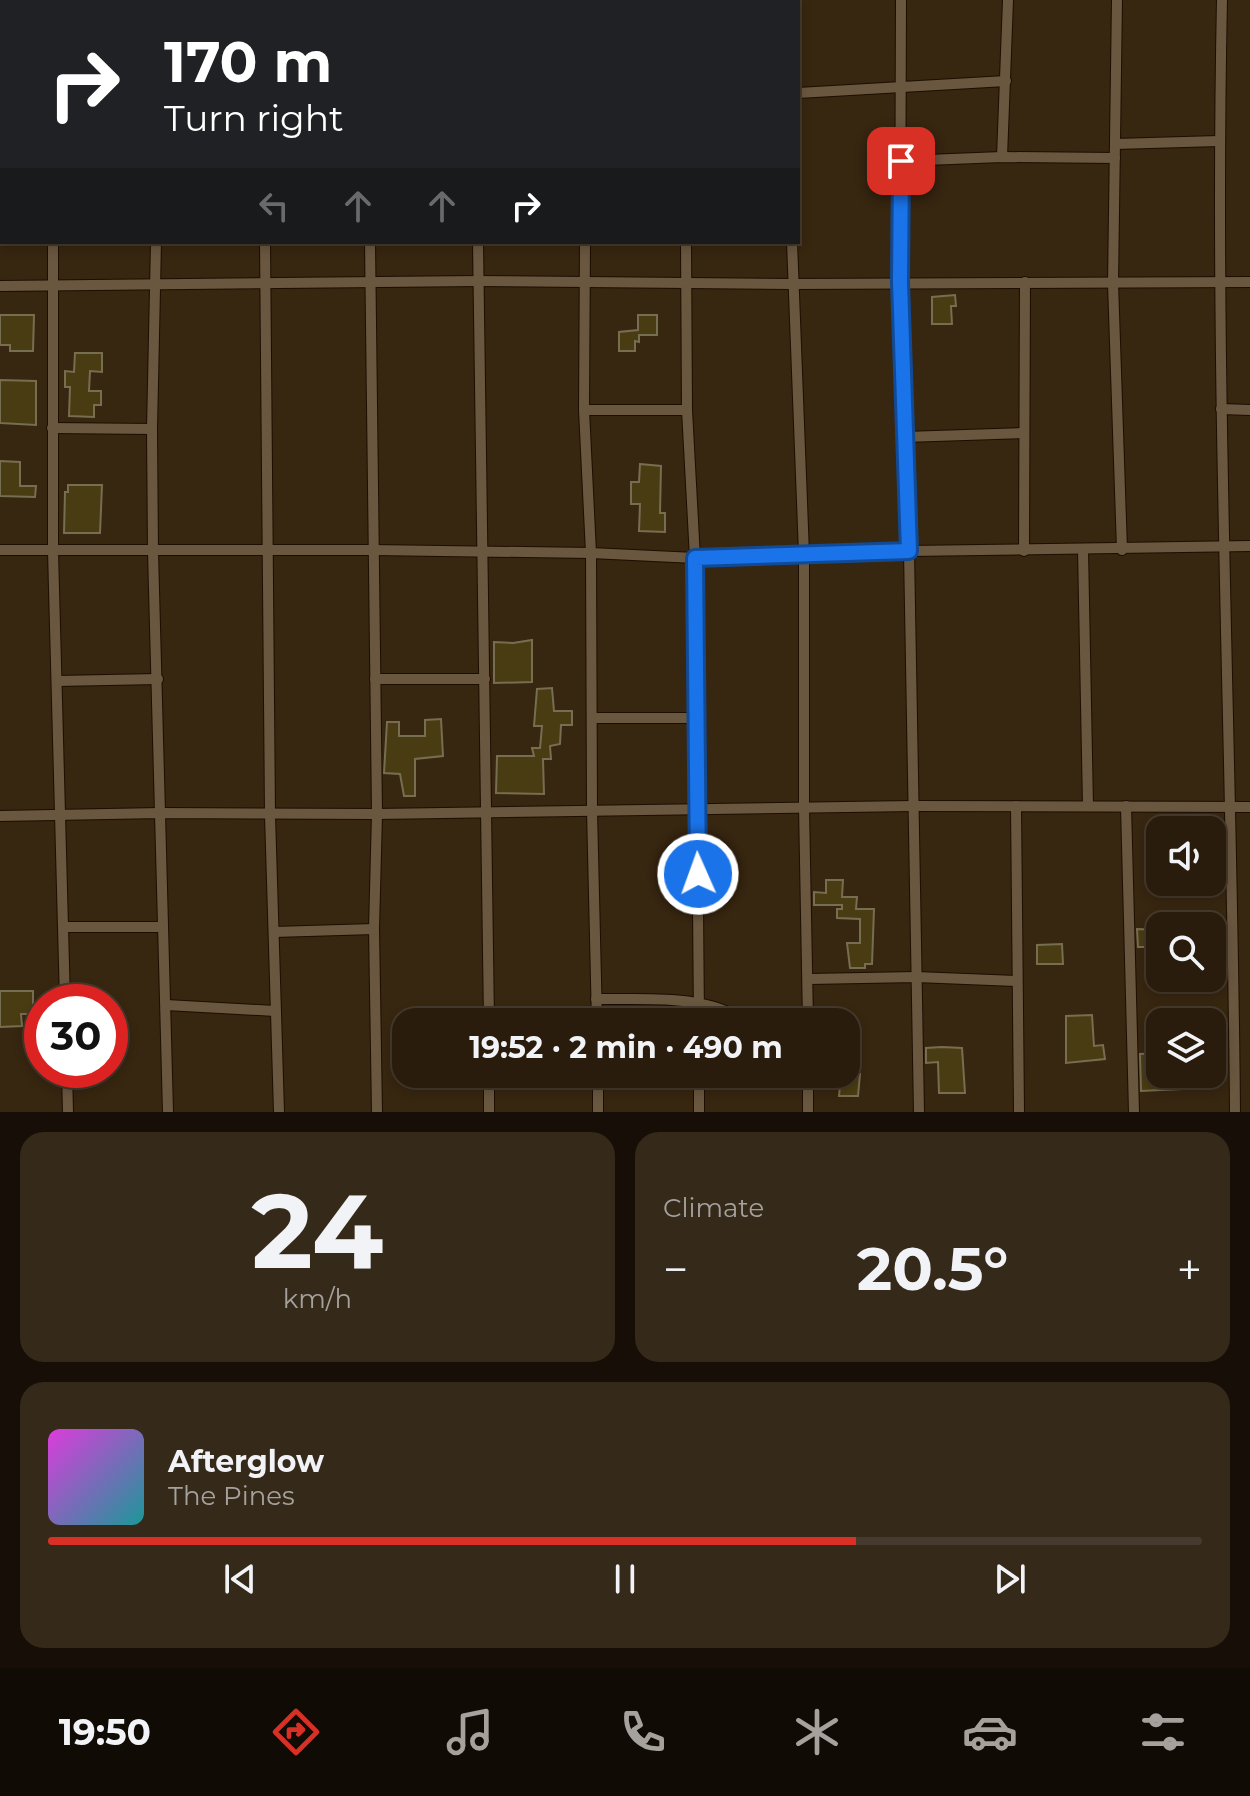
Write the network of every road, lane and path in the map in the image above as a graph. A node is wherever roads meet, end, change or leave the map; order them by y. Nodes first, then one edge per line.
1 (901, 0) edge
2 (1008, 0) edge
3 (1117, 0) edge
4 (1222, 0) edge
5 (1006, 81) junction
6 (900, 85) junction
7 (800, 93) edge
8 (1219, 141) junction
9 (1115, 144) junction
10 (1002, 157) junction
11 (1115, 158) junction
12 (901, 161) junction
13 (53, 244) edge
14 (156, 244) edge
15 (265, 244) edge
16 (370, 244) edge
17 (478, 244) edge
18 (585, 244) edge
19 (686, 244) edge
20 (792, 244) edge
21 (478, 281) junction
22 (584, 282) junction
23 (900, 282) junction
24 (1025, 282) junction
25 (1250, 282) edge
26 (156, 283) junction
27 (685, 283) junction
28 (1113, 283) junction
29 (1220, 283) junction
30 (265, 284) junction
31 (370, 284) junction
32 (792, 284) junction
33 (52, 285) junction
34 (0, 286) edge
35 (1221, 409) junction
36 (584, 410) junction
37 (687, 410) junction
38 (1250, 410) edge
39 (52, 428) junction
40 (152, 429) junction
41 (1024, 433) junction
42 (905, 437) junction
43 (1250, 546) edge
44 (1223, 547) junction
45 (0, 550) edge
46 (266, 550) junction
47 (373, 550) junction
48 (1083, 550) junction
49 (1122, 550) junction
50 (53, 551) junction
51 (483, 551) junction
52 (909, 551) junction
53 (1024, 551) junction
54 (153, 552) junction
55 (591, 553) junction
56 (804, 554) junction
57 (695, 558) junction
58 (158, 679) junction
59 (375, 679) junction
60 (485, 679) junction
61 (57, 681) junction
62 (593, 718) junction
63 (695, 718) junction
64 (913, 806) junction
65 (1016, 806) junction
66 (1088, 806) junction
67 (1126, 806) junction
68 (804, 807) junction
69 (1229, 807) junction
70 (1250, 807) edge
71 (592, 810) junction
72 (695, 810) junction
73 (487, 812) junction
74 (161, 813) junction
75 (377, 814) junction
76 (270, 815) junction
77 (0, 816) edge
78 (61, 816) junction
79 (64, 927) junction
80 (163, 927) junction
81 (374, 929) junction
82 (274, 932) junction
83 (916, 977) junction
84 (809, 979) junction
85 (1016, 981) junction
86 (65, 984) edge
87 (596, 999) junction
88 (698, 1001) junction
89 (166, 1005) junction
90 (489, 1008) edge
91 (596, 1008) edge
92 (698, 1008) edge
93 (720, 1008) edge
94 (808, 1008) edge
95 (275, 1011) junction
96 (67, 1088) edge
97 (489, 1088) edge
98 (598, 1088) edge
99 (699, 1088) edge
100 (808, 1088) edge
101 (68, 1112) edge
102 (168, 1112) edge
103 (279, 1112) edge
104 (377, 1112) edge
105 (489, 1112) edge
106 (598, 1112) edge
107 (699, 1112) edge
108 (808, 1112) edge
109 (919, 1112) edge
110 (1019, 1112) edge
111 (1134, 1112) edge
112 (1235, 1112) edge

1 - 6 street
2 - 5 street
3 - 9 street
4 - 8 street
5 - 6 street
5 - 10 street
6 - 7 street
6 - 12 street
8 - 9 street
8 - 29 street
9 - 11 street
10 - 11 street
10 - 12 street
11 - 28 street
12 - 23 street
13 - 33 street
14 - 26 street
15 - 30 street
16 - 31 street
17 - 21 street
18 - 22 street
19 - 27 street
20 - 32 street
21 - 22 street
21 - 31 street
21 - 51 street
22 - 27 street
22 - 36 street
23 - 24 street
23 - 32 street
23 - 42 street
24 - 28 street
24 - 41 street
25 - 29 street
26 - 30 street
26 - 33 street
26 - 40 street
27 - 32 street
27 - 37 street
28 - 29 street
28 - 49 street
29 - 35 street
30 - 31 street
30 - 46 street
31 - 47 street
32 - 56 street
33 - 34 street
33 - 39 street
35 - 38 street
35 - 44 street
36 - 37 street
36 - 55 street
37 - 57 street
39 - 40 street
39 - 50 street
40 - 54 street
41 - 42 street
41 - 53 street
42 - 52 street
43 - 44 street
44 - 49 street
44 - 69 street
45 - 50 street
46 - 47 street
46 - 54 street
46 - 76 street
47 - 51 street
47 - 59 street
48 - 49 street
48 - 53 street
48 - 66 street
50 - 54 street
50 - 61 street
51 - 55 street
51 - 60 street
52 - 53 street
52 - 56 street
52 - 64 street
54 - 58 street
55 - 57 street
55 - 62 street
56 - 57 street
56 - 68 street
57 - 63 street
58 - 61 street
58 - 74 street
59 - 60 street
59 - 75 street
60 - 73 street
61 - 78 street
62 - 63 street
62 - 71 street
63 - 72 street
64 - 65 street
64 - 68 street
64 - 83 street
65 - 66 street
65 - 85 street
66 - 67 street
67 - 69 street
67 - 111 street
68 - 72 street
68 - 84 street
69 - 70 street
69 - 112 street
71 - 72 street
71 - 73 street
71 - 87 street
72 - 88 street
73 - 75 street
73 - 90 street
74 - 76 street
74 - 78 street
74 - 80 street
75 - 76 street
75 - 81 street
76 - 82 street
77 - 78 street
78 - 79 street
79 - 80 street
79 - 86 street
80 - 89 street
81 - 82 street
81 - 104 street
82 - 95 street
83 - 84 street
83 - 85 street
83 - 109 street
84 - 94 street
85 - 110 street
87 - 88 street
87 - 91 street
88 - 92 street
88 - 93 street
89 - 95 street
89 - 102 street
95 - 103 street
96 - 101 street
97 - 105 street
98 - 106 street
99 - 107 street
100 - 108 street

